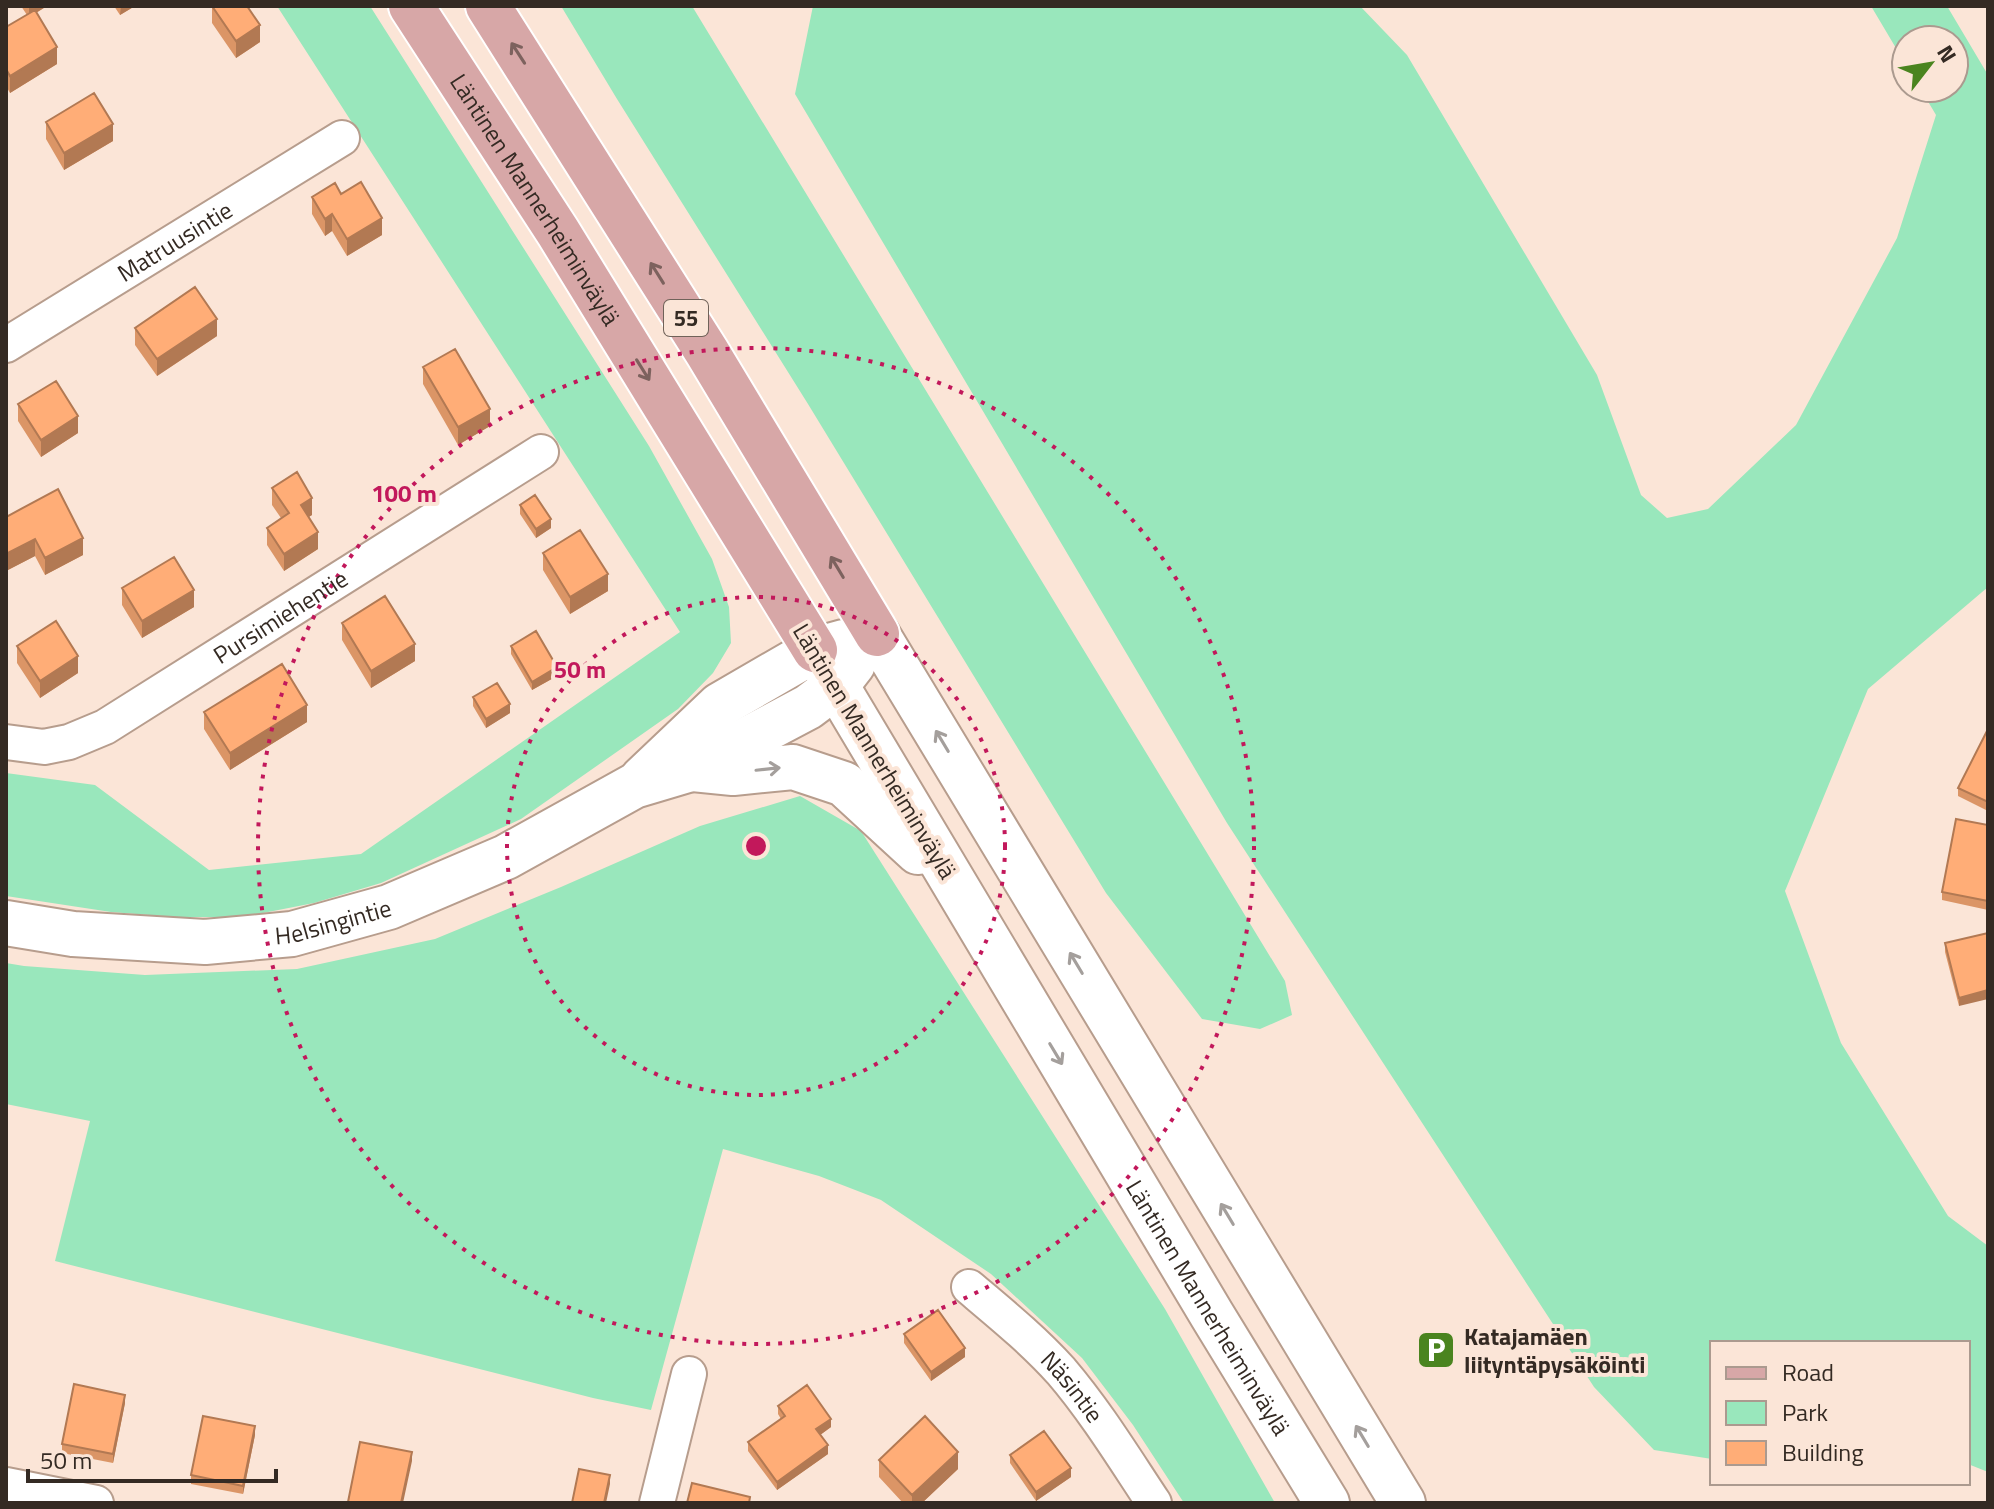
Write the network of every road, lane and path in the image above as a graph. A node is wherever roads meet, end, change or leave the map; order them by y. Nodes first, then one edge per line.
1 (411, 6) edge
2 (488, 6) edge
3 (342, 138) dead end
4 (6, 345) edge
5 (541, 452) dead end
6 (877, 634) junction
7 (825, 668) junction
8 (6, 742) edge
9 (691, 769) junction
10 (634, 786) junction
11 (958, 891) junction
12 (6, 923) edge
13 (969, 1287) dead end
14 (689, 1374) dead end
15 (6, 1485) edge
16 (96, 1503) edge
17 (657, 1503) edge
18 (1154, 1503) edge
19 (1327, 1503) edge
20 (1403, 1503) edge

1 -> 7 main road, Läntinen Mannerheiminväylä
6 -> 2 main road, 55
3 - 4 street, Matruusintie
5 - 8 street, Pursimiehentie
6 - 7 main road, Helsingintie
20 -> 6 main road
7 - 9 main road, Helsingintie
7 - 10 main road, Helsingintie
7 - 11 main road, Läntinen Mannerheiminväylä
9 - 10 main road, Helsingintie
9 -> 11 main road, Helsingintie
10 - 12 main road, Helsingintie
11 -> 19 main road, Läntinen Mannerheiminväylä
13 - 18 street, Näsintie
14 - 17 street
15 - 16 street

